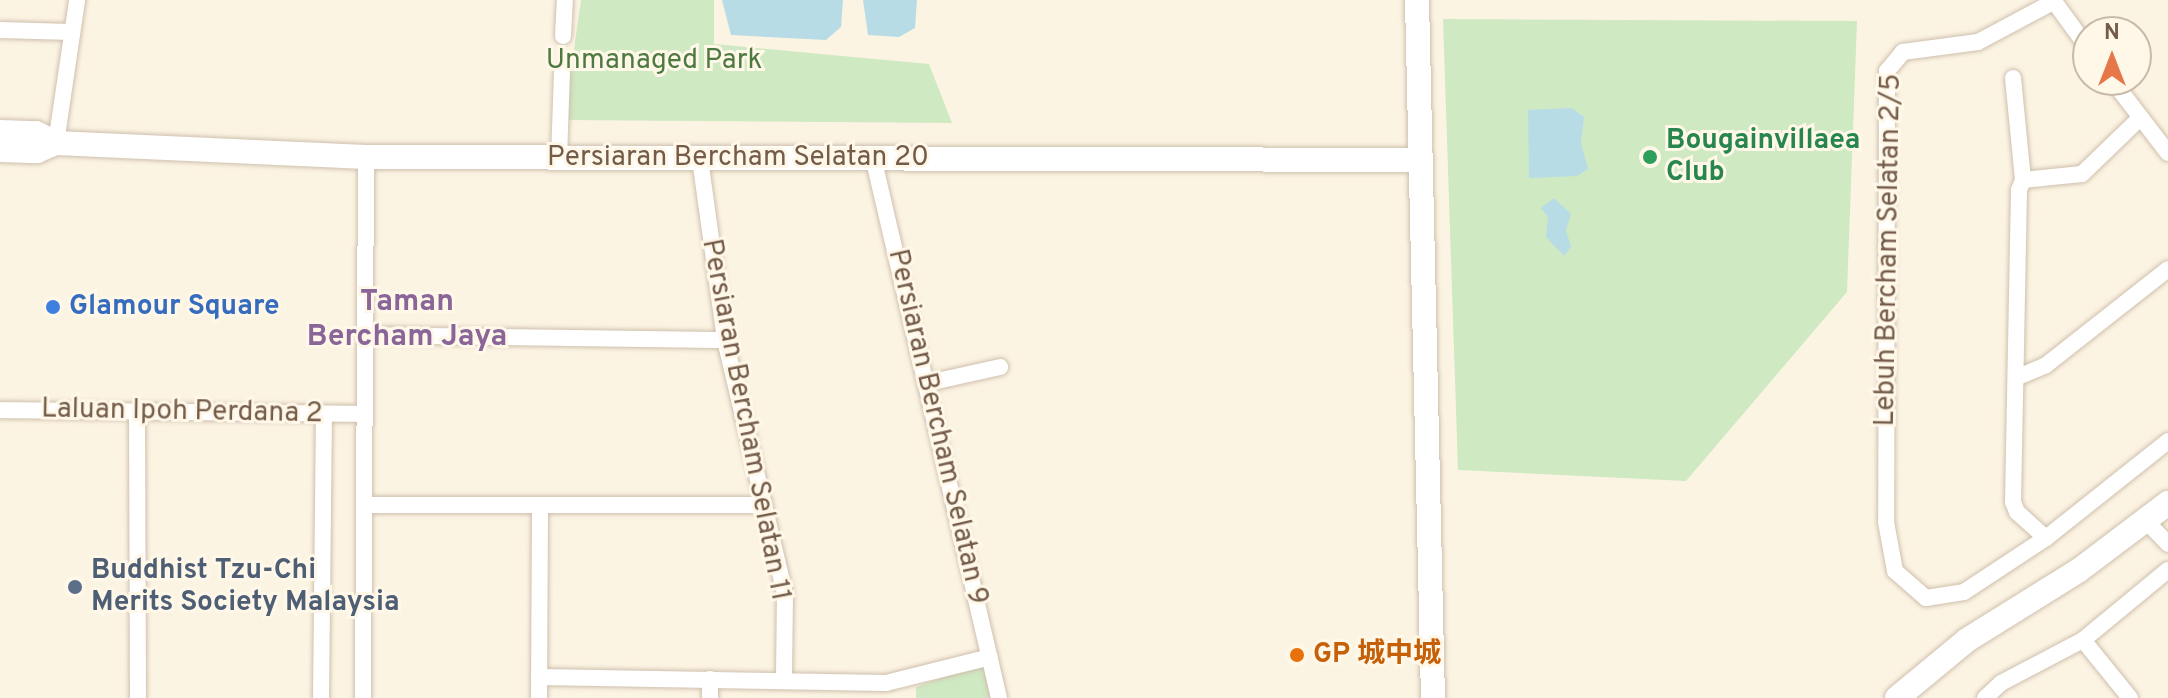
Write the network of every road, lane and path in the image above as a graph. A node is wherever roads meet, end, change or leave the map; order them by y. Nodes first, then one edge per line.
1 (77, 0) edge
2 (565, 0) edge
3 (1417, 0) edge
4 (2053, 1) edge
5 (2072, 27) edge
6 (0, 30) edge
7 (72, 32) junction
8 (563, 36) dead end
9 (562, 73) dead end
10 (2013, 78) dead end
11 (2124, 96) edge
12 (2140, 118) junction
13 (0, 132) edge
14 (56, 143) junction
15 (0, 150) edge
16 (2168, 153) edge
17 (366, 157) junction
18 (873, 157) junction
19 (559, 158) junction
20 (700, 159) junction
21 (1420, 160) junction
22 (2023, 180) junction
23 (2168, 269) edge
24 (365, 335) junction
25 (725, 340) junction
26 (1000, 367) dead end
27 (2018, 377) junction
28 (928, 383) junction
29 (0, 410) edge
30 (137, 411) junction
31 (324, 414) junction
32 (364, 414) junction
33 (2168, 441) edge
34 (2168, 503) edge
35 (365, 505) junction
36 (540, 505) junction
37 (763, 505) junction
38 (2146, 521) junction
39 (2046, 538) junction
40 (2168, 544) edge
41 (2168, 570) edge
42 (2083, 640) junction
43 (990, 657) junction
44 (539, 677) junction
45 (710, 679) junction
46 (784, 680) junction
47 (886, 690) edge
48 (1899, 697) edge
49 (138, 698) edge
50 (321, 698) edge
51 (363, 698) edge
52 (539, 698) edge
53 (710, 698) edge
54 (999, 698) edge
55 (1433, 698) edge
56 (1985, 698) edge
57 (2130, 698) edge

1 - 7 street
2 - 8 street
3 - 21 street
4 - 5 street
4 - 39 street, Lebuh Bercham Selatan 2/5
6 - 7 street
7 - 14 street
9 - 19 street
10 - 22 street
11 - 12 street
12 - 16 street
12 - 22 street
13 - 14 street
14 - 15 street
14 - 17 street, Persiaran Bercham Selatan 20
17 - 19 street, Persiaran Bercham Selatan 20
17 - 24 street
18 - 20 street, Persiaran Bercham Selatan 20
18 - 21 street, Persiaran Bercham Selatan 20
18 - 28 street, Persiaran Bercham Selatan 9
19 - 20 street, Persiaran Bercham Selatan 20
20 - 25 street, Persiaran Bercham Selatan 11
21 - 55 street
22 - 27 street
23 - 27 street
24 - 25 street
24 - 32 street
25 - 37 street, Persiaran Bercham Selatan 11
26 - 28 street
27 - 39 street
28 - 43 street, Persiaran Bercham Selatan 9
29 - 30 street, Laluan Ipoh Perdana 2
30 - 31 street, Laluan Ipoh Perdana 2
30 - 49 street
31 - 32 street, Laluan Ipoh Perdana 2
31 - 50 street
32 - 35 street
33 - 39 street
34 - 38 street
35 - 36 street
35 - 51 street
36 - 37 street
36 - 44 street
37 - 46 street, Persiaran Bercham Selatan 11
38 - 40 street
38 - 48 street
41 - 42 street
42 - 56 street
42 - 57 street
43 - 47 street
43 - 54 street, Persiaran Bercham Selatan 9
44 - 45 street
44 - 52 street
45 - 46 street
45 - 53 street
46 - 47 street

